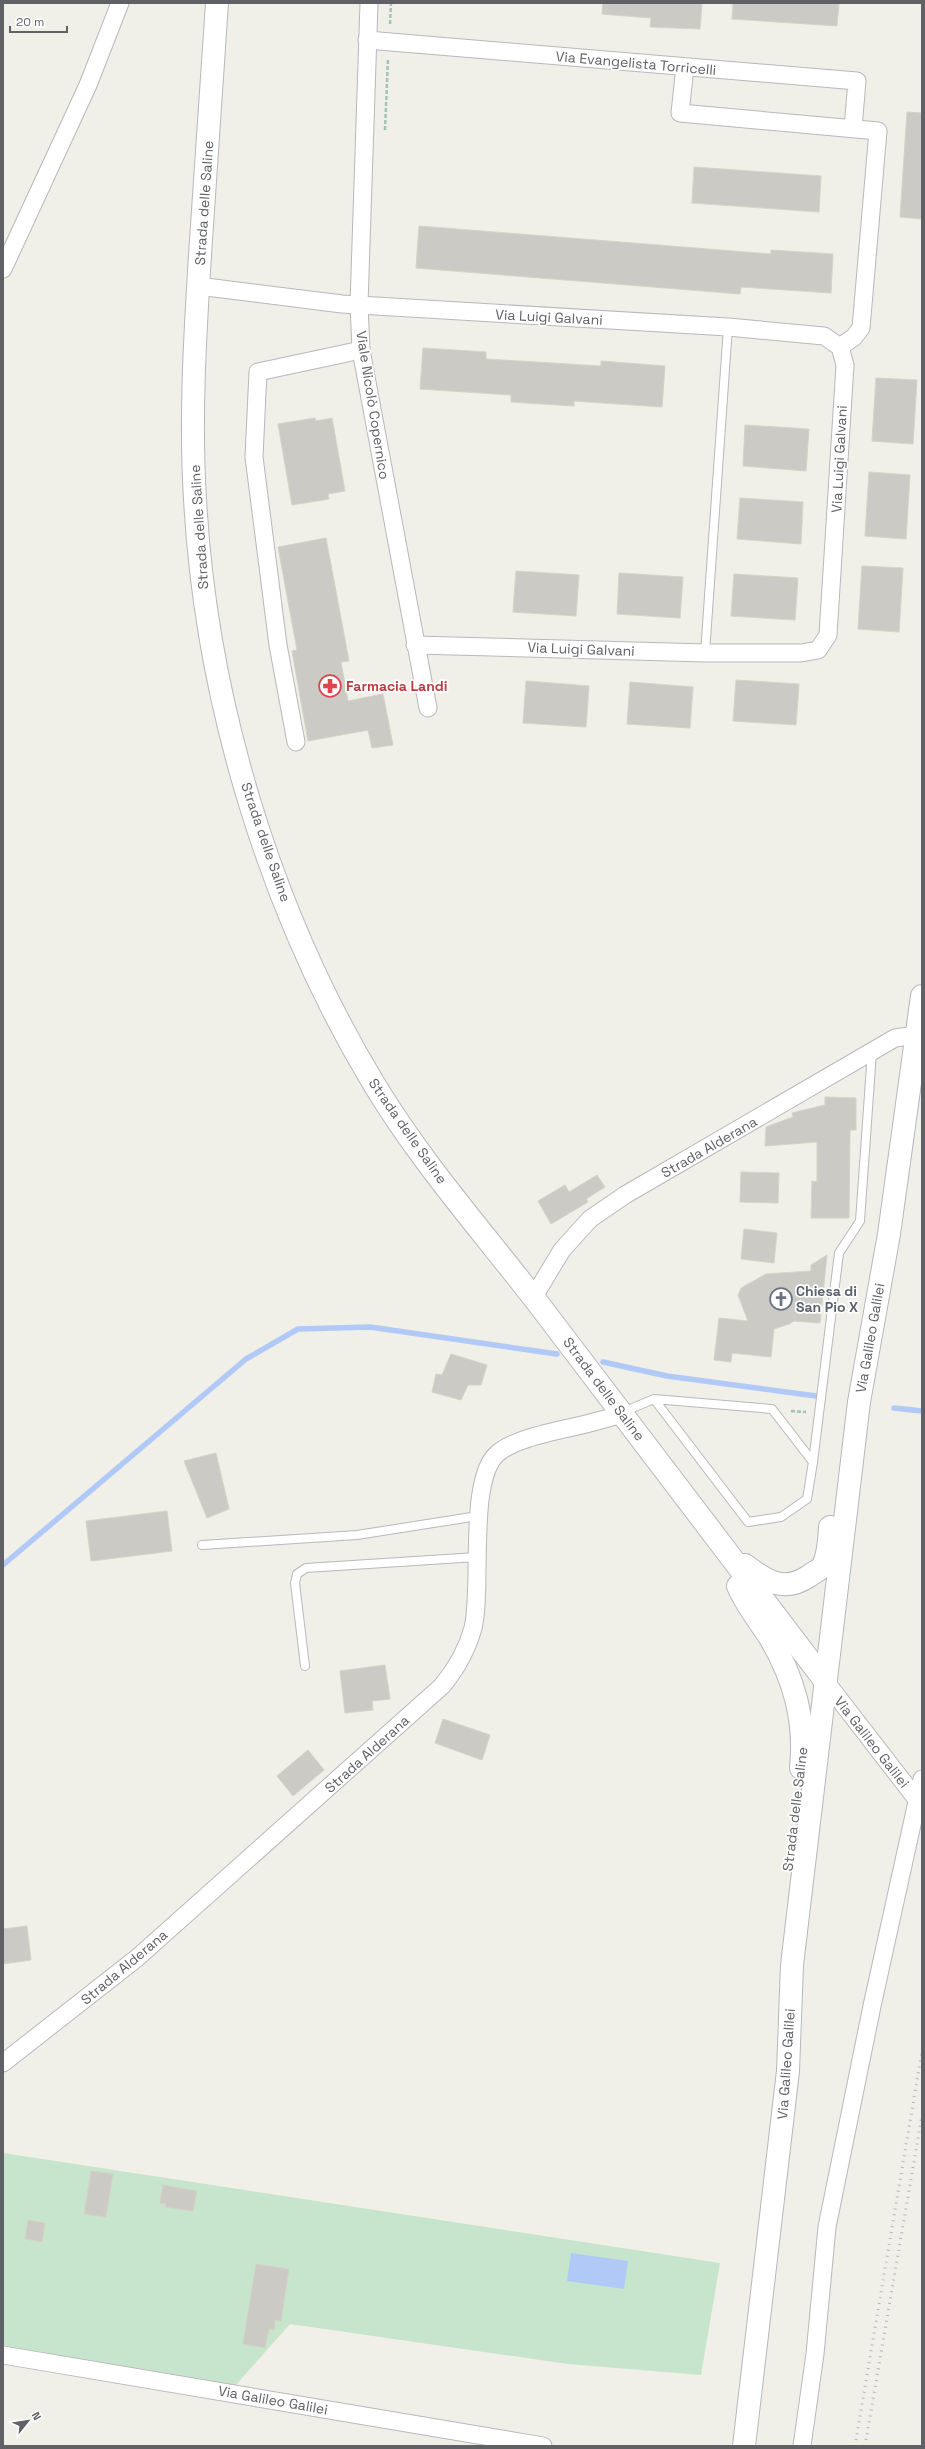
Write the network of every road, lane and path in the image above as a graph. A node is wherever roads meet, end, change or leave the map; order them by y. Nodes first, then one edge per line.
1 (120, 3) edge
2 (217, 3) edge
3 (369, 3) edge
4 (367, 40) junction
5 (685, 66) junction
6 (853, 128) junction
7 (3, 269) edge
8 (198, 286) junction
9 (359, 304) junction
10 (728, 327) junction
11 (840, 347) junction
12 (361, 350) junction
13 (415, 645) junction
14 (705, 653) junction
15 (428, 708) dead end
16 (296, 742) dead end
17 (922, 996) edge
18 (916, 1035) junction
19 (872, 1052) junction
20 (533, 1298) junction
21 (654, 1399) junction
22 (859, 1402) junction
23 (772, 1410) junction
24 (622, 1413) junction
25 (820, 1414) junction
26 (813, 1462) junction
27 (478, 1516) junction
28 (202, 1545) dead end
29 (726, 1549) junction
30 (477, 1557) junction
31 (305, 1666) dead end
32 (826, 1682) junction
33 (922, 1779) edge
34 (918, 1801) junction
35 (792, 1965) junction
36 (3, 2063) edge
37 (3, 2355) edge
38 (543, 2446) edge
39 (744, 2446) edge
40 (802, 2446) edge

1 - 7 street
2 - 8 street, Strada delle Saline
3 - 4 street, Viale Nicolò Copernico
4 - 5 street, Via Evangelista Torricelli
4 - 9 street, Viale Nicolò Copernico
5 - 6 street, Via Evangelista Torricelli
5 - 6 street
6 - 11 street
8 - 9 street, Via Luigi Galvani
8 - 20 street, Strada delle Saline
9 - 10 street, Via Luigi Galvani
9 - 12 street, Viale Nicolò Copernico
10 - 11 street, Via Luigi Galvani
10 - 14 lane
11 - 14 street, Via Luigi Galvani
12 - 13 street, Viale Nicolò Copernico
12 - 16 street
13 - 14 street, Via Luigi Galvani
13 - 15 street, Viale Nicolò Copernico
17 - 18 street, Via Galileo Galilei
18 - 19 street, Strada Alderana
18 - 22 street, Via Galileo Galilei
19 - 20 street, Strada Alderana
19 - 25 lane
20 - 24 street, Strada delle Saline
21 - 23 lane
21 - 24 lane
21 - 26 lane
22 - 29 street, Strada delle Saline
22 - 32 street, Via Galileo Galilei
23 - 25 path
23 - 26 lane
24 - 27 street, Strada Alderana
24 - 29 street, Strada delle Saline
25 - 26 lane
27 - 28 lane
27 - 30 street, Strada Alderana
29 - 32 street, Strada delle Saline
29 - 35 street, Strada delle Saline
30 - 31 lane
30 - 36 street, Strada Alderana
32 - 34 street, Via Galileo Galilei
32 - 35 street, Via Galileo Galilei
33 - 34 street, Via Galileo Galilei
34 - 40 street, Via Galileo Galilei
35 - 39 street, Via Galileo Galilei
37 - 38 street, Via Galileo Galilei

